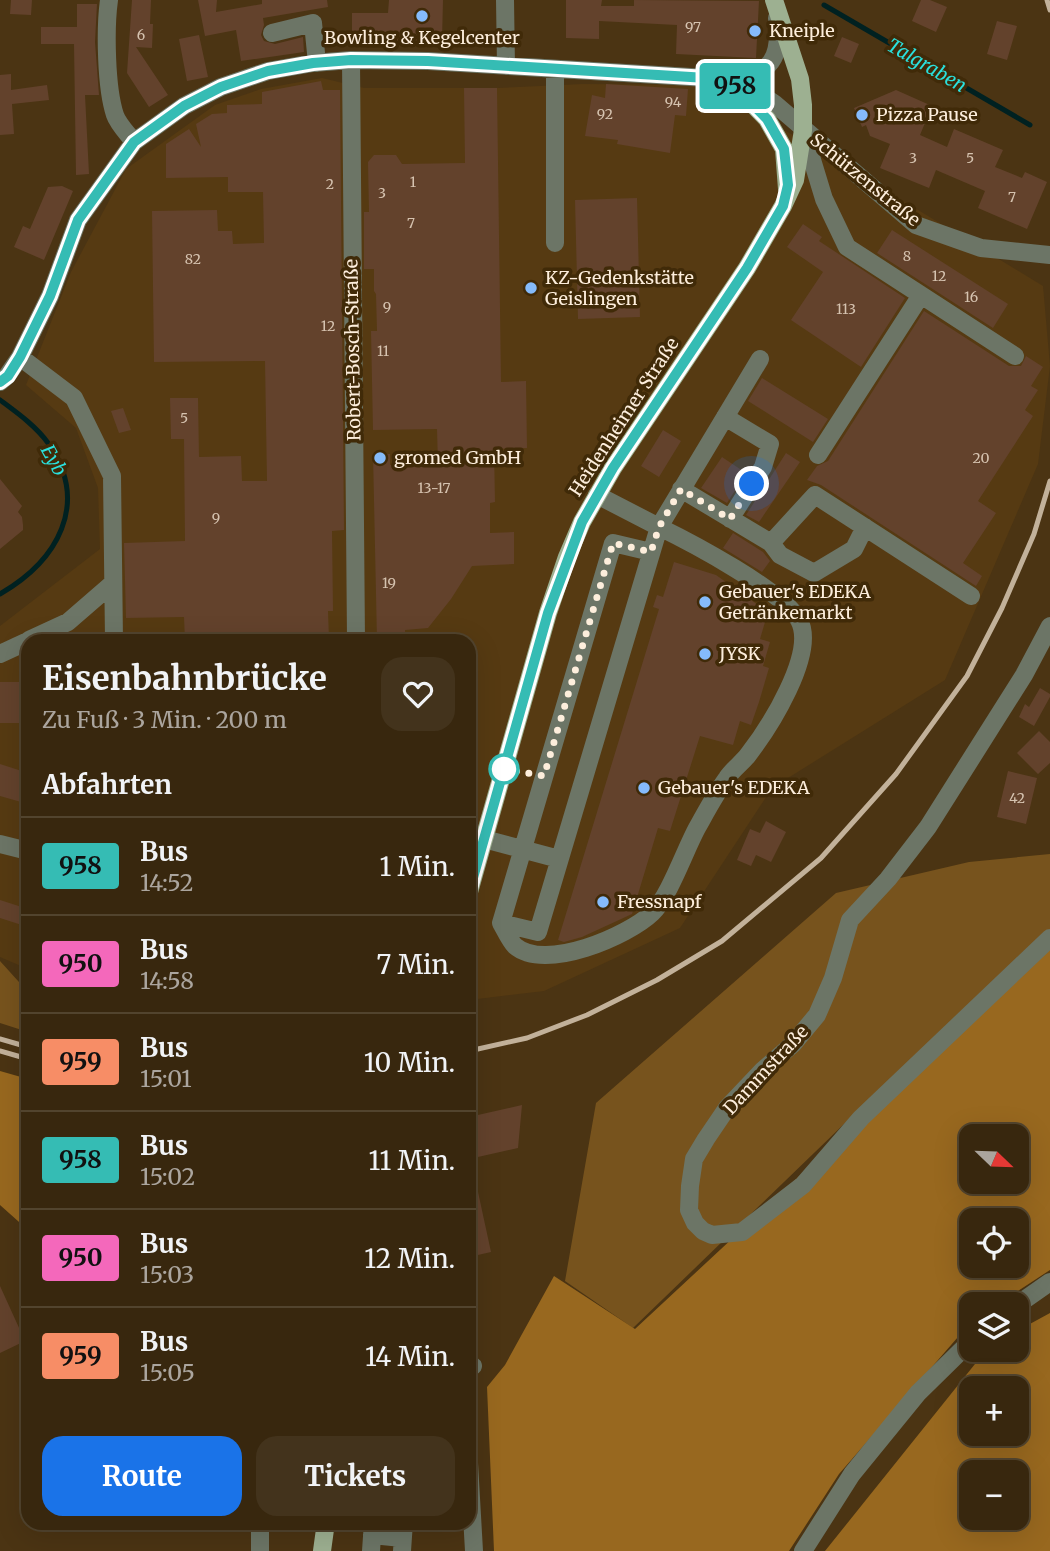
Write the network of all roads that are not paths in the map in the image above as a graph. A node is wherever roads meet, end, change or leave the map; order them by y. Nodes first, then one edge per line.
1 (109, 0) edge
2 (505, 0) edge
3 (774, 0) edge
4 (272, 33) dead end
5 (351, 60) junction
6 (317, 62) junction
7 (506, 66) junction
8 (555, 69) junction
9 (732, 83) junction
10 (803, 130) junction
11 (134, 142) junction
12 (783, 206) junction
13 (555, 243) dead end
14 (1050, 254) edge
15 (921, 295) junction
16 (1016, 355) dead end
17 (20, 357) junction
18 (760, 359) dead end
19 (4, 379) edge
20 (725, 417) junction
21 (818, 456) dead end
22 (681, 489) junction
23 (597, 495) junction
24 (730, 519) junction
25 (659, 527) junction
26 (865, 527) junction
27 (771, 543) junction
28 (651, 552) junction
29 (113, 583) junction
30 (971, 596) dead end
31 (1050, 626) edge
32 (43, 634) edge
33 (114, 634) edge
34 (356, 634) edge
35 (21, 644) edge
36 (0, 653) edge
37 (477, 837) edge
38 (0, 844) edge
39 (21, 849) edge
40 (522, 850) junction
41 (559, 859) junction
42 (501, 923) junction
43 (1050, 938) edge
44 (1050, 1282) edge
45 (1029, 1297) edge
46 (959, 1352) edge
47 (260, 1530) edge
48 (325, 1530) edge
49 (473, 1530) edge
50 (372, 1536) edge
51 (403, 1537) edge
52 (260, 1551) edge
53 (322, 1551) edge
54 (474, 1551) edge
55 (803, 1551) edge

1 - 11 street
2 - 7 street
3 - 9 street
3 - 10 main road, Heidenheimer Straße
4 - 6 street
5 - 6 street
5 - 7 street
5 - 34 street, Robert-Bosch-Straße
6 - 11 street
7 - 8 street
8 - 9 street
8 - 13 street
9 - 10 street
9 - 12 main road
10 - 12 main road, Heidenheimer Straße
10 - 14 street, Schützenstraße
10 - 15 street
11 - 17 street
12 - 23 main road, Heidenheimer Straße
15 - 16 street
15 - 21 street
17 - 19 street
17 - 29 street
18 - 20 street
20 - 22 street
20 - 24 street
22 - 24 street
22 - 25 street
23 - 25 street
23 - 37 main road, Heidenheimer Straße
24 - 27 street
25 - 28 street
25 - 42 street
26 - 27 street
26 - 27 street
26 - 30 street
28 - 40 street
28 - 41 street
29 - 32 street
29 - 33 street
31 - 43 street, Dammstraße
35 - 36 street
37 - 40 street
38 - 39 street
40 - 41 street
40 - 42 street
41 - 42 street
44 - 45 street
46 - 55 street
47 - 52 street
48 - 53 main road
49 - 54 street
50 - 51 street

